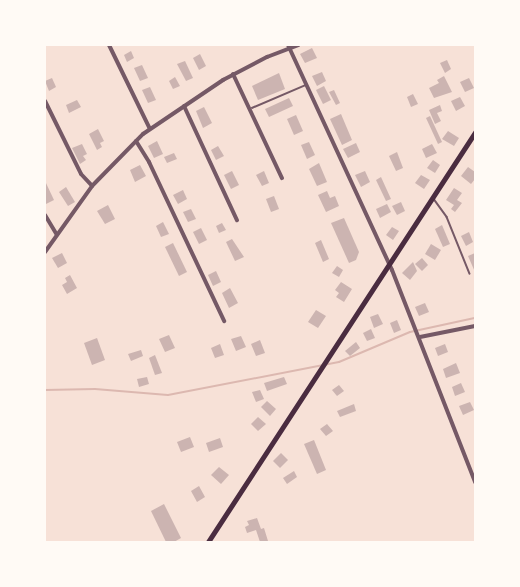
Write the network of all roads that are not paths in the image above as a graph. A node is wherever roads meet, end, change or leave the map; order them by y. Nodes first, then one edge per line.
1 (108, 45) edge
2 (300, 45) edge
3 (289, 47) edge
4 (233, 74) junction
5 (306, 85) junction
6 (45, 100) edge
7 (184, 106) junction
8 (250, 109) junction
9 (150, 129) junction
10 (475, 132) edge
11 (136, 141) junction
12 (282, 178) dead end
13 (92, 186) junction
14 (433, 196) junction
15 (45, 215) edge
16 (237, 220) dead end
17 (57, 235) junction
18 (45, 252) edge
19 (389, 264) junction
20 (470, 274) dead end
21 (224, 321) dead end
22 (475, 326) edge
23 (419, 335) junction
24 (475, 482) edge
25 (208, 542) edge

1 - 9 street
2 - 3 street
3 - 4 street
3 - 5 street
4 - 7 street
4 - 8 street
5 - 8 lane
5 - 19 street
6 - 13 street
7 - 9 street
7 - 16 street
8 - 12 street
9 - 11 street
10 - 14 main road
11 - 13 street
11 - 21 street
13 - 17 street
14 - 19 main road
14 - 20 lane
15 - 17 street
17 - 18 street
19 - 23 street
19 - 25 main road
22 - 23 street
23 - 24 street

